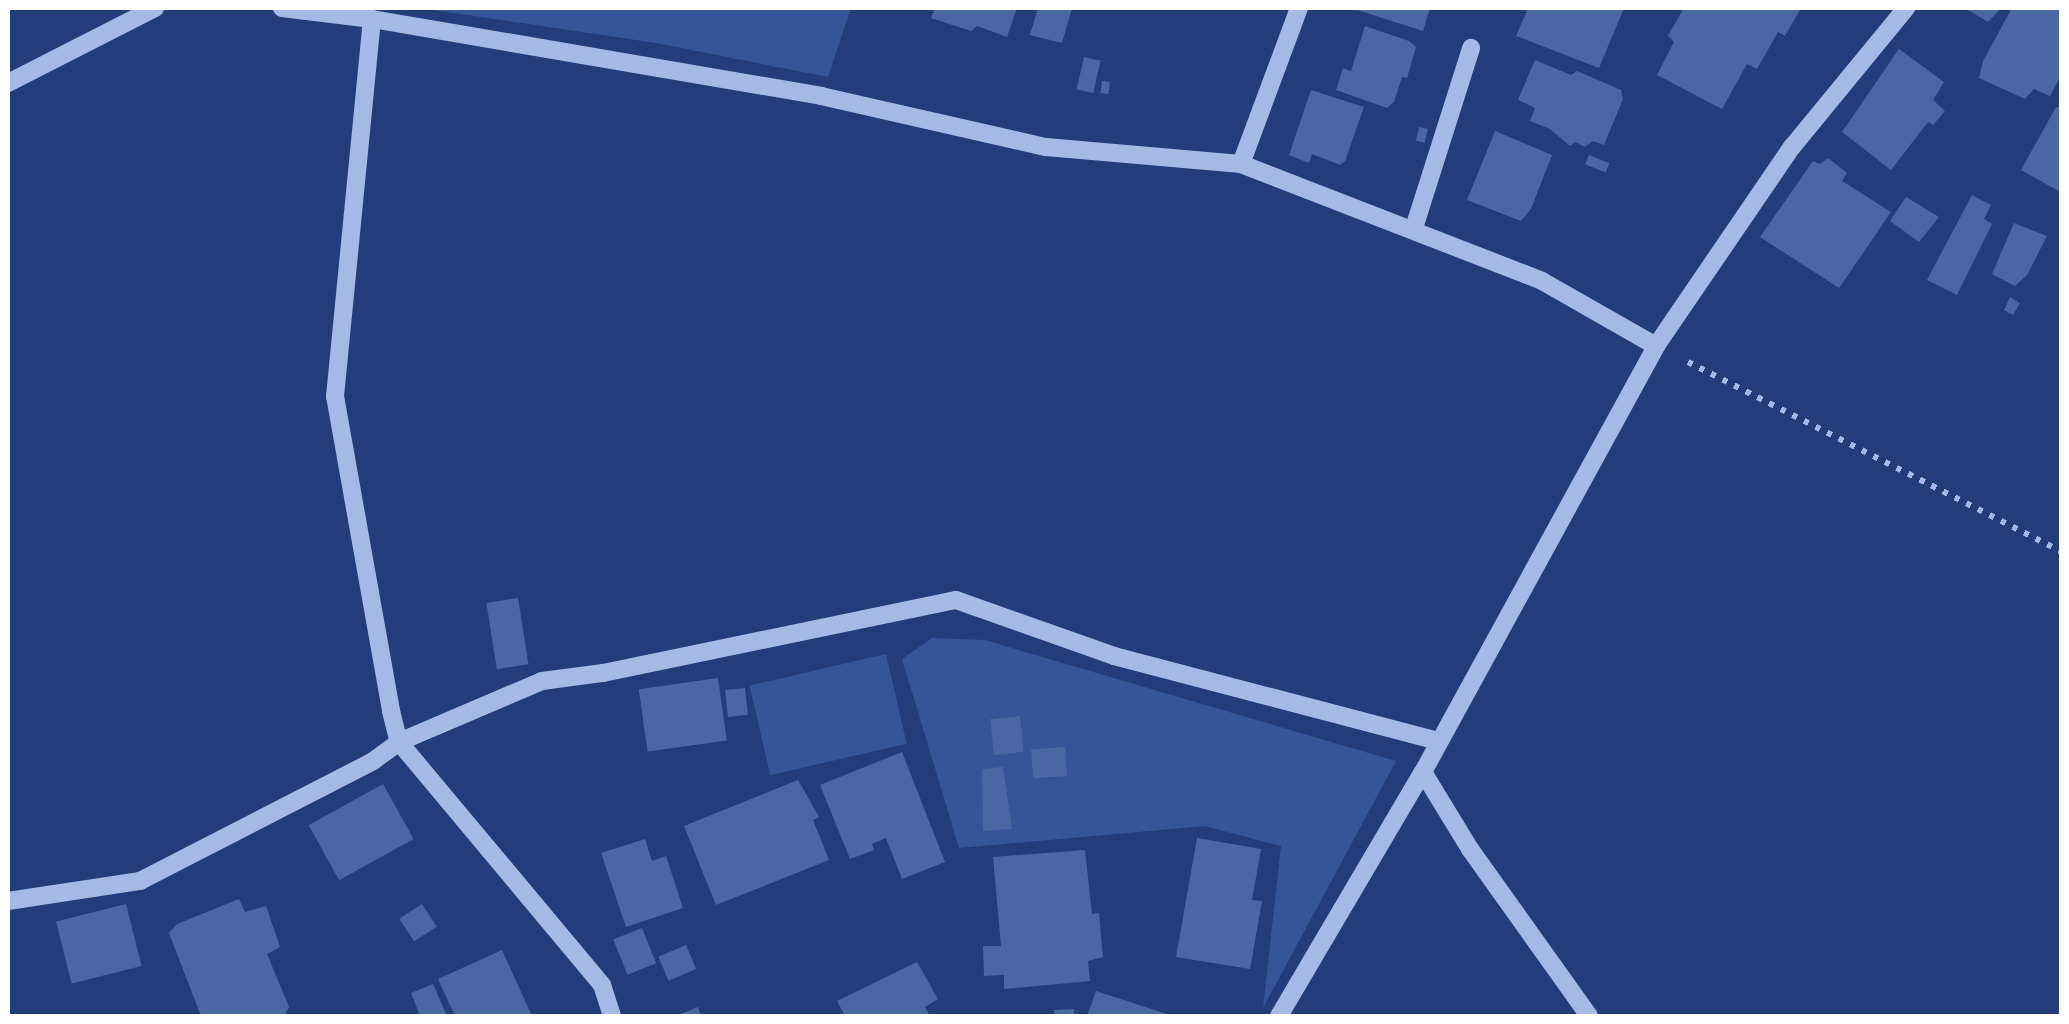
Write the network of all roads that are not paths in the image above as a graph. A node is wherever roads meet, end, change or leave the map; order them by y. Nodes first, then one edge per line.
1 (155, 8) edge
2 (282, 8) edge
3 (1299, 8) edge
4 (1906, 8) edge
5 (372, 19) junction
6 (1471, 48) dead end
7 (8, 84) edge
8 (1241, 164) junction
9 (1414, 228) junction
10 (1656, 346) junction
11 (1439, 740) junction
12 (399, 742) junction
13 (1423, 772) junction
14 (8, 900) edge
15 (612, 1016) edge
16 (1279, 1016) edge
17 (1589, 1016) edge

1 - 7 street
2 - 5 street
3 - 8 street
4 - 10 street
5 - 8 street
5 - 12 street
6 - 9 street
8 - 9 street
9 - 10 street
10 - 11 street
11 - 12 street
11 - 13 street
12 - 14 street
12 - 15 street
13 - 16 street
13 - 17 street

